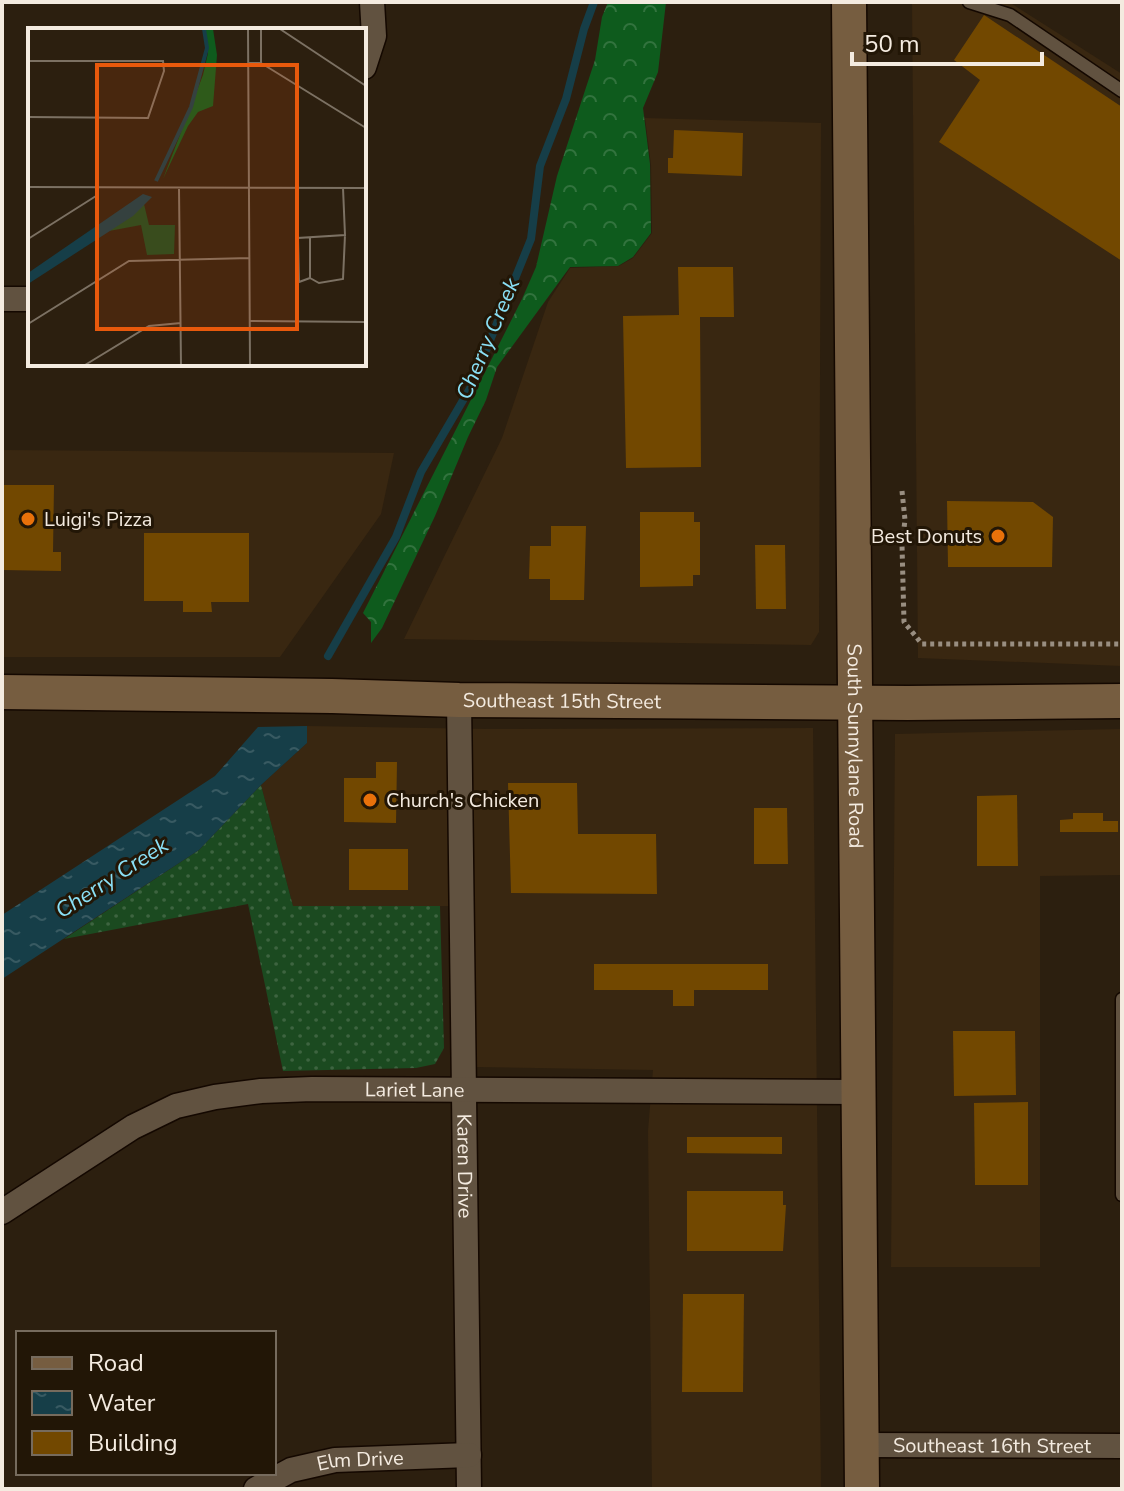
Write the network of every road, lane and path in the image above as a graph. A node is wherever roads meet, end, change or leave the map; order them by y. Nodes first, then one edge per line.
1 (372, 2) edge
2 (849, 2) edge
3 (969, 2) edge
4 (366, 61) edge
5 (1122, 91) edge
6 (2, 299) edge
7 (28, 299) edge
8 (902, 491) dead end
9 (1122, 644) edge
10 (2, 692) edge
11 (459, 700) junction
12 (1122, 701) edge
13 (854, 702) junction
14 (1122, 999) edge
15 (464, 1091) junction
16 (859, 1092) junction
17 (1122, 1195) edge
18 (2, 1212) edge
19 (862, 1445) junction
20 (1122, 1446) edge
21 (469, 1455) junction
22 (256, 1489) edge
23 (469, 1489) edge
24 (862, 1489) edge

1 - 4 street
2 - 13 main road, South Sunnylane Road
3 - 5 lane
6 - 7 street
8 - 9 path
10 - 11 main road, Southeast 15th Street
11 - 13 main road, Southeast 15th Street
11 - 15 street, Karen Drive
12 - 13 main road, Southeast 15th Street
13 - 16 main road, South Sunnylane Road
14 - 17 lane
15 - 16 street, Lariet Lane
15 - 18 street, Lariet Lane
15 - 21 street, Karen Drive
16 - 19 main road, South Sunnylane Road
19 - 20 street, Southeast 16th Street
19 - 24 main road, South Sunnylane Road
21 - 22 street, Elm Drive
21 - 23 street, Karen Drive

